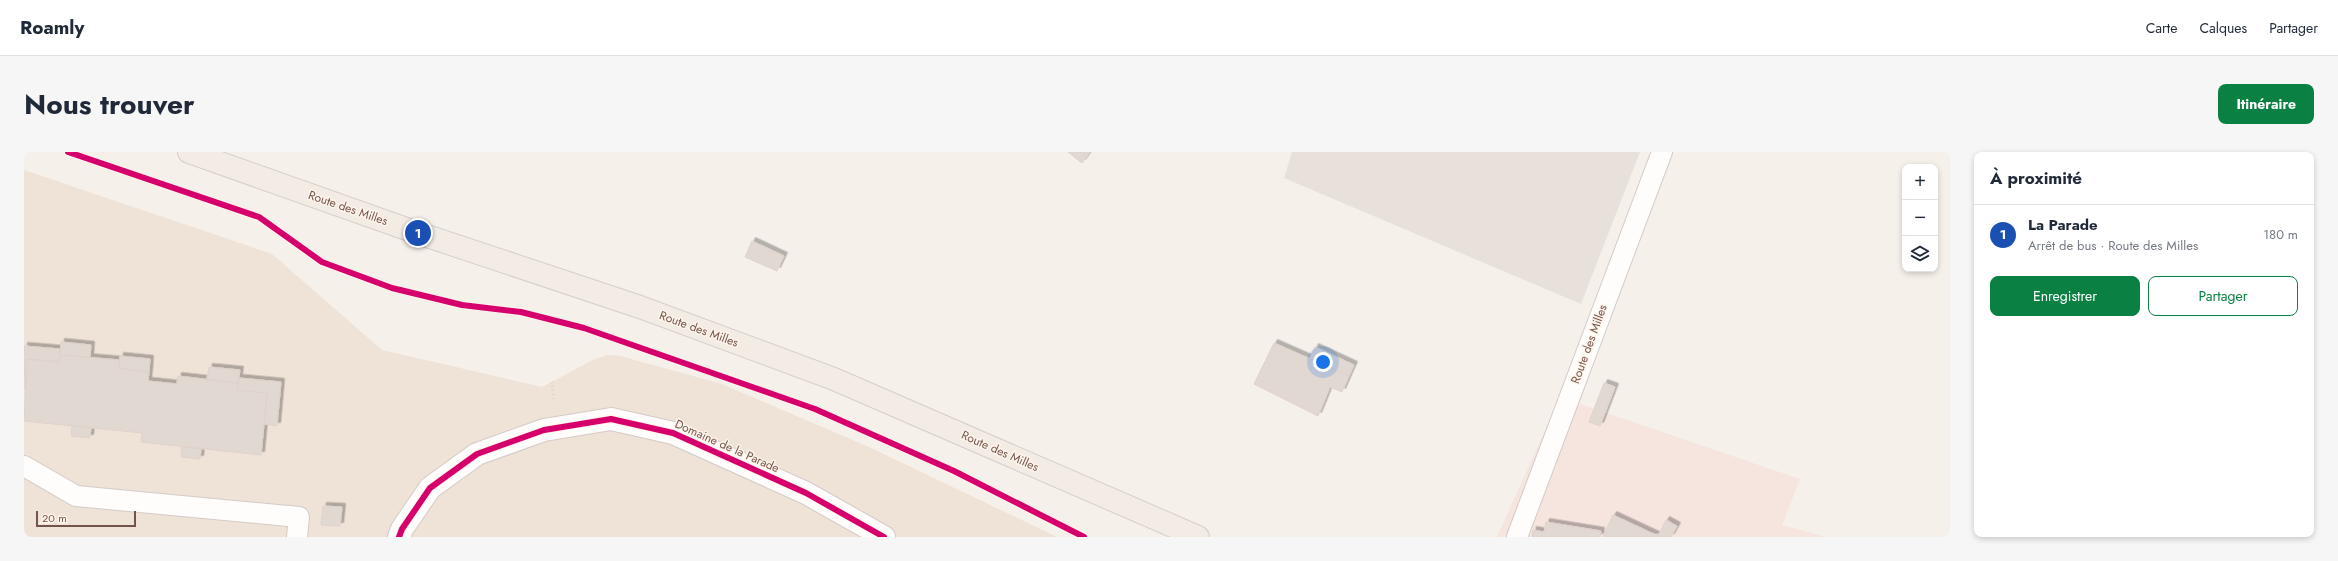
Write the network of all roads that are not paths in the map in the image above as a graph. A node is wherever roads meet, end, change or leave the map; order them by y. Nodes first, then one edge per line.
1 (189, 152) edge
2 (1662, 152) edge
3 (24, 466) edge
4 (297, 537) edge
5 (399, 537) edge
6 (884, 537) edge
7 (1198, 537) edge
8 (1517, 537) edge

1 - 7 main road, Route des Milles
2 - 8 lane, Route des Milles
3 - 4 lane
5 - 6 street, Domaine de la Parade

